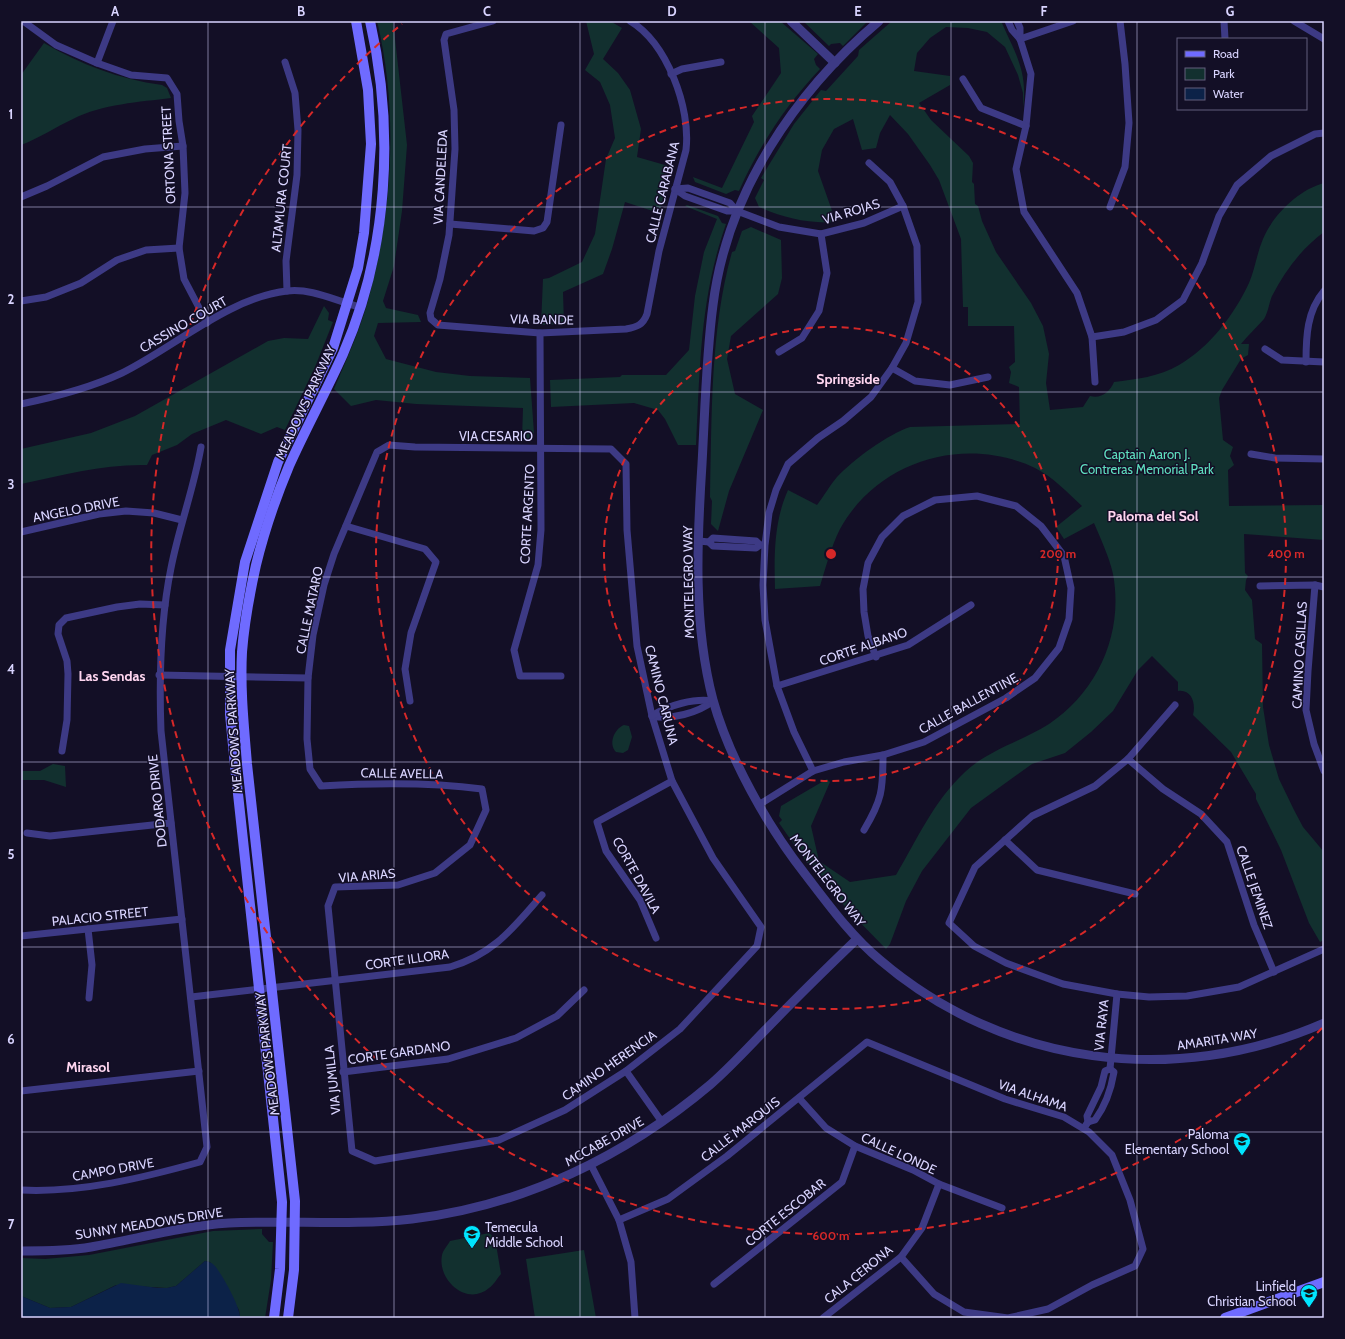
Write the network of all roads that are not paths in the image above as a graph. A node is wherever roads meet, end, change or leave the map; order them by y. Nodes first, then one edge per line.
1 (23, 21) edge
2 (113, 21) edge
3 (356, 21) edge
4 (370, 21) edge
5 (493, 21) edge
6 (630, 21) edge
7 (791, 21) edge
8 (879, 21) edge
9 (1008, 21) edge
10 (1017, 21) edge
11 (1073, 21) edge
12 (1120, 21) edge
13 (1224, 21) edge
14 (1294, 21) edge
15 (1225, 38) edge
16 (1020, 39) junction
17 (1324, 39) edge
18 (285, 62) dead end
19 (722, 62) dead end
20 (97, 63) junction
21 (835, 63) junction
22 (670, 74) junction
23 (963, 78) dead end
24 (562, 125) dead end
25 (1026, 126) junction
26 (1324, 133) edge
27 (183, 146) junction
28 (869, 163) dead end
29 (675, 189) junction
30 (21, 197) edge
31 (903, 206) junction
32 (1110, 207) dead end
33 (738, 211) junction
34 (450, 224) junction
35 (821, 234) junction
36 (179, 248) junction
37 (1324, 290) edge
38 (287, 291) junction
39 (21, 301) edge
40 (346, 304) junction
41 (360, 308) junction
42 (647, 314) joint
43 (431, 319) joint
44 (207, 323) junction
45 (540, 333) junction
46 (1092, 337) junction
47 (1265, 348) dead end
48 (779, 352) dead end
49 (1306, 362) junction
50 (1324, 362) edge
51 (892, 368) junction
52 (988, 377) dead end
53 (1095, 382) dead end
54 (21, 404) edge
55 (201, 447) dead end
56 (383, 447) joint
57 (542, 448) junction
58 (611, 449) joint
59 (1251, 454) dead end
60 (1324, 459) edge
61 (182, 520) junction
62 (346, 526) junction
63 (21, 532) edge
64 (699, 541) junction
65 (763, 545) junction
66 (1315, 585) junction
67 (1260, 586) dead end
68 (1324, 587) edge
69 (165, 605) junction
70 (971, 605) dead end
71 (876, 657) junction
72 (160, 675) junction
73 (561, 676) dead end
74 (229, 677) junction
75 (241, 678) junction
76 (308, 678) junction
77 (777, 686) junction
78 (410, 701) dead end
79 (713, 701) junction
80 (1175, 705) dead end
81 (652, 716) junction
82 (62, 751) dead end
83 (882, 755) junction
84 (1128, 759) junction
85 (813, 771) junction
86 (1324, 771) edge
87 (672, 781) junction
88 (321, 786) joint
89 (482, 789) joint
90 (760, 804) junction
91 (171, 823) junction
92 (864, 830) dead end
93 (27, 833) dead end
94 (1005, 840) junction
95 (1135, 894) dead end
96 (542, 895) dead end
97 (182, 919) junction
98 (760, 927) joint
99 (88, 929) junction
100 (21, 936) edge
101 (656, 938) dead end
102 (857, 939) junction
103 (1324, 949) edge
104 (1274, 972) junction
105 (334, 981) junction
106 (272, 987) junction
107 (260, 988) junction
108 (584, 990) dead end
109 (1116, 994) junction
110 (191, 997) junction
111 (89, 998) dead end
112 (1324, 1023) edge
113 (867, 1042) joint
114 (1110, 1059) junction
115 (1110, 1069) junction
116 (199, 1071) junction
117 (626, 1071) junction
118 (344, 1072) junction
119 (21, 1091) edge
120 (799, 1098) junction
121 (662, 1122) junction
122 (1086, 1125) junction
123 (855, 1146) junction
124 (204, 1155) joint
125 (375, 1161) joint
126 (591, 1166) junction
127 (939, 1184) junction
128 (21, 1190) edge
129 (1002, 1208) dead end
130 (619, 1220) junction
131 (281, 1223) junction
132 (295, 1223) junction
133 (21, 1251) edge
134 (900, 1257) junction
135 (1324, 1282) edge
136 (714, 1284) dead end
137 (963, 1315) edge
138 (274, 1318) edge
139 (288, 1318) edge
140 (635, 1318) edge
141 (823, 1318) edge
142 (1225, 1318) edge

1 - 20 street
2 - 20 street
3 - 40 main road, MEADOWS PARKWAY
4 - 41 main road, MEADOWS PARKWAY
5 - 34 street, VIA CANDELEDA
6 - 22 street, CALLE CARABANA
7 - 21 street
8 - 21 street, MONTELEGRO WAY
9 - 16 street
10 - 16 street
11 - 16 street
12 - 32 street
13 - 15 street
14 - 17 street
16 - 25 street
18 - 38 street, ALTAMURA COURT
19 - 22 street
20 - 27 street, ORTONA STREET
21 - 33 street, MONTELEGRO WAY
22 - 29 street, CALLE CARABANA
23 - 25 street
24 - 34 street
25 - 46 street
26 - 46 street
27 - 30 street
27 - 36 street, ORTONA STREET
28 - 31 street
29 - 33 street, VIA ROJAS
29 - 42 street, CALLE CARABANA
31 - 35 street, VIA ROJAS
31 - 51 street
33 - 35 street, VIA ROJAS
33 - 64 street, MONTELEGRO WAY
34 - 43 street, VIA CANDELEDA
35 - 48 street
36 - 39 street
36 - 44 street, ORTONA STREET
37 - 49 street
38 - 40 street, CASSINO COURT
38 - 44 street, CASSINO COURT
40 - 41 street, CASSINO COURT
40 - 74 main road, MEADOWS PARKWAY
41 - 75 main road, MEADOWS PARKWAY
42 - 45 street, VIA BANDE
43 - 45 street, VIA BANDE
44 - 54 street, CASSINO COURT
45 - 57 street, CORTE ARGENTO
46 - 53 street
47 - 49 street
49 - 50 street
51 - 52 street
51 - 65 street
55 - 61 street, DODARO DRIVE
56 - 57 street, VIA CESARIO
56 - 62 street, CALLE MATARO
57 - 58 street, VIA CESARIO
57 - 73 street, CORTE ARGENTO
58 - 81 street, CAMINO CARUNA
59 - 60 street
61 - 63 street, ANGELO DRIVE
61 - 69 street, DODARO DRIVE
62 - 76 street, CALLE MATARO
62 - 78 street
64 - 65 street
64 - 79 street, MONTELEGRO WAY
65 - 77 street
66 - 67 street
66 - 68 street
66 - 86 street, CAMINO CASILLAS
69 - 72 street, DODARO DRIVE
69 - 82 street
70 - 71 street, CORTE ALBANO
71 - 77 street, CORTE ALBANO
71 - 83 street, CALLE BALLENTINE
72 - 74 street
72 - 91 street, DODARO DRIVE
74 - 75 street
74 - 107 main road, MEADOWS PARKWAY
75 - 76 street
75 - 106 main road, MEADOWS PARKWAY
76 - 88 street, CALLE MATARO
77 - 85 street
79 - 81 street
79 - 90 street, MONTELEGRO WAY
80 - 84 street
81 - 87 street, CAMINO CARUNA
83 - 85 street, CALLE BALLENTINE
83 - 92 street
84 - 94 street
84 - 104 street, CALLE JEMINEZ
85 - 90 street, CALLE BALLENTINE
87 - 98 street, CAMINO CARUNA
87 - 101 street, CORTE DAVILA
88 - 89 street, CALLE AVELLA
89 - 105 street, VIA ARIAS
90 - 102 street, MONTELEGRO WAY
91 - 93 street
91 - 97 street, DODARO DRIVE
94 - 95 street
94 - 109 street
96 - 105 street, CORTE ILLORA
97 - 99 street, PALACIO STREET
97 - 110 street, DODARO DRIVE
98 - 117 street, CAMINO HERENCIA
99 - 100 street, PALACIO STREET
99 - 111 street
102 - 114 street, MONTELEGRO WAY
102 - 121 street, MCCABE DRIVE
103 - 104 street
104 - 109 street
105 - 106 street, CORTE ILLORA
105 - 118 street, VIA JUMILLA
106 - 107 street, CORTE ILLORA
106 - 132 main road, MEADOWS PARKWAY
107 - 110 street, CORTE ILLORA
107 - 131 main road, MEADOWS PARKWAY
108 - 118 street, CORTE GARDANO
109 - 114 street, VIA RAYA
110 - 116 street, DODARO DRIVE
112 - 114 street, AMARITA WAY
113 - 120 street, CALLE MARQUIS
113 - 122 street, VIA ALHAMA
114 - 115 street, VIA RAYA
115 - 122 street
115 - 122 street, VIA RAYA
116 - 119 street
116 - 124 street, DODARO DRIVE
117 - 121 street
117 - 125 street, CAMINO HERENCIA
118 - 125 street, VIA JUMILLA
120 - 123 street, CALLE LONDE
120 - 130 street, CALLE MARQUIS
121 - 126 street, MCCABE DRIVE
122 - 137 street, VIA ALHAMA
123 - 127 street, CALLE LONDE
123 - 136 street, CORTE ESCOBAR
124 - 128 street, CAMPO DRIVE
126 - 130 street
126 - 132 street, MCCABE DRIVE
127 - 129 street, CALLE LONDE
127 - 134 street, CALA CERONA
130 - 140 street
131 - 132 street, MCCABE DRIVE
131 - 133 street, SUNNY MEADOWS DRIVE
131 - 138 main road, MEADOWS PARKWAY
132 - 139 main road, MEADOWS PARKWAY
134 - 137 street
134 - 141 street, CALA CERONA
135 - 142 main road

